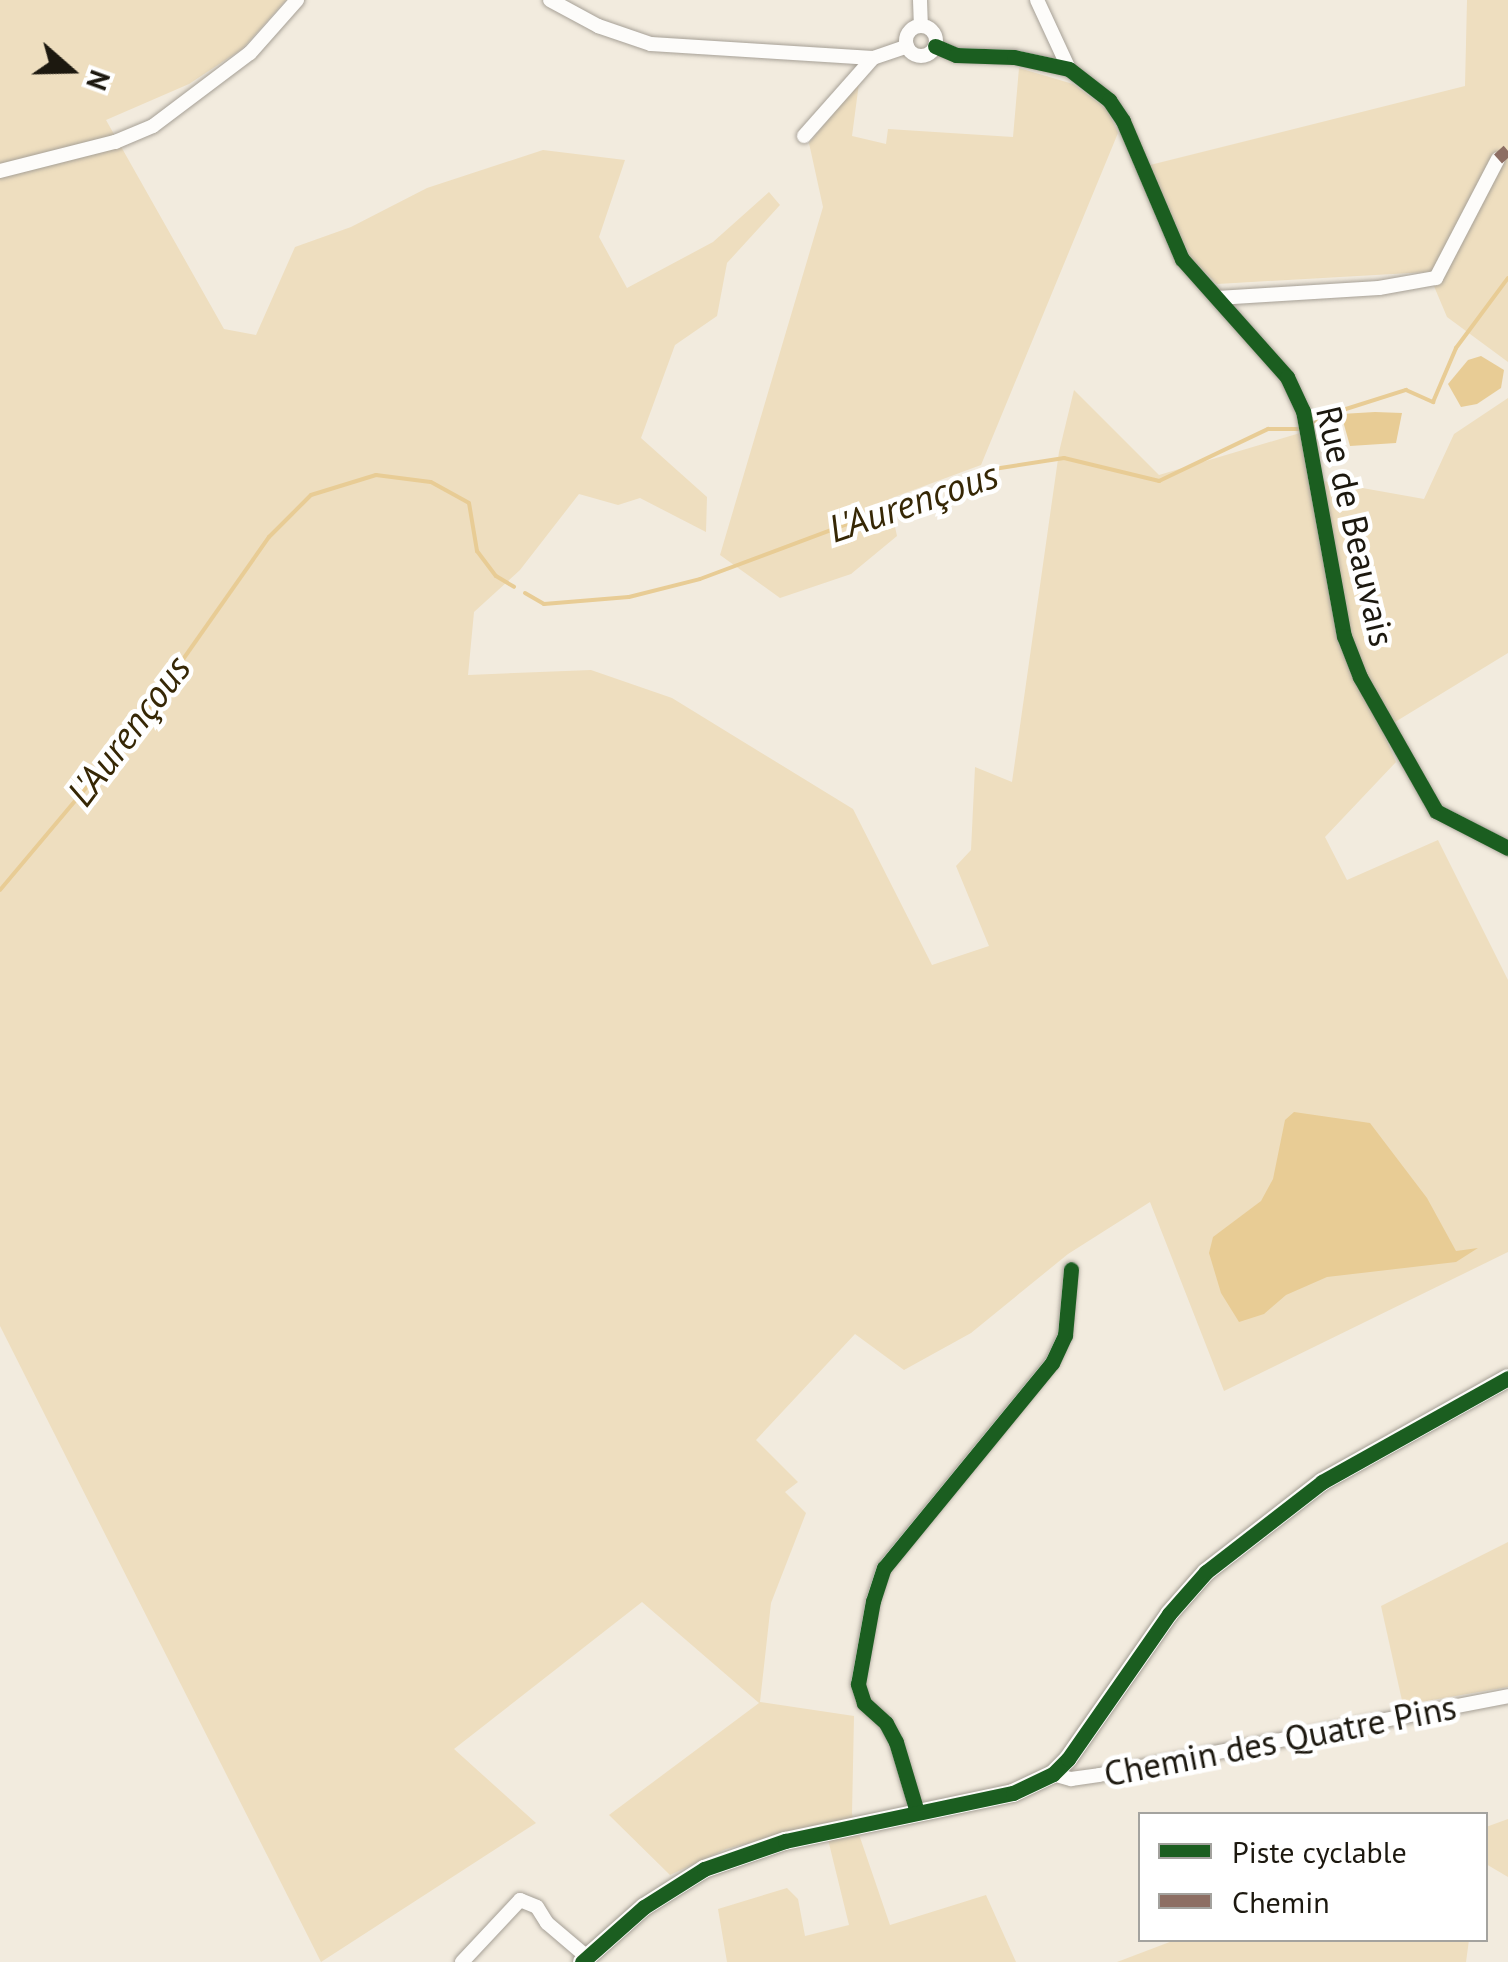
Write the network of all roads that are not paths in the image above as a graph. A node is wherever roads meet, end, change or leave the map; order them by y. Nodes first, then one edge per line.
1 (297, 0) edge
2 (550, 0) edge
3 (920, 0) edge
4 (1037, 0) edge
5 (921, 26) junction
6 (907, 46) junction
7 (934, 46) junction
8 (873, 58) junction
9 (1069, 69) junction
10 (804, 136) dead end
11 (1498, 159) dead end
12 (0, 171) edge
13 (1216, 298) junction
14 (1508, 848) edge
15 (1071, 1270) dead end
16 (1508, 1378) edge
17 (1508, 1696) edge
18 (1053, 1774) junction
19 (916, 1812) junction
20 (584, 1959) edge
21 (462, 1962) edge

1 - 12 street
2 - 8 street
3 - 5 street
4 - 9 street
5 - 6 street
5 - 7 street
6 - 7 street
6 - 8 street
7 - 9 street, Rue de Beauvais
8 - 10 street
9 - 13 street, Rue de Beauvais
11 - 13 street
13 - 14 street, Rue de Beauvais
15 - 19 street
16 - 18 street
17 - 18 street, Chemin des Quatre Pins
18 - 19 street
19 - 20 street
20 - 21 street

